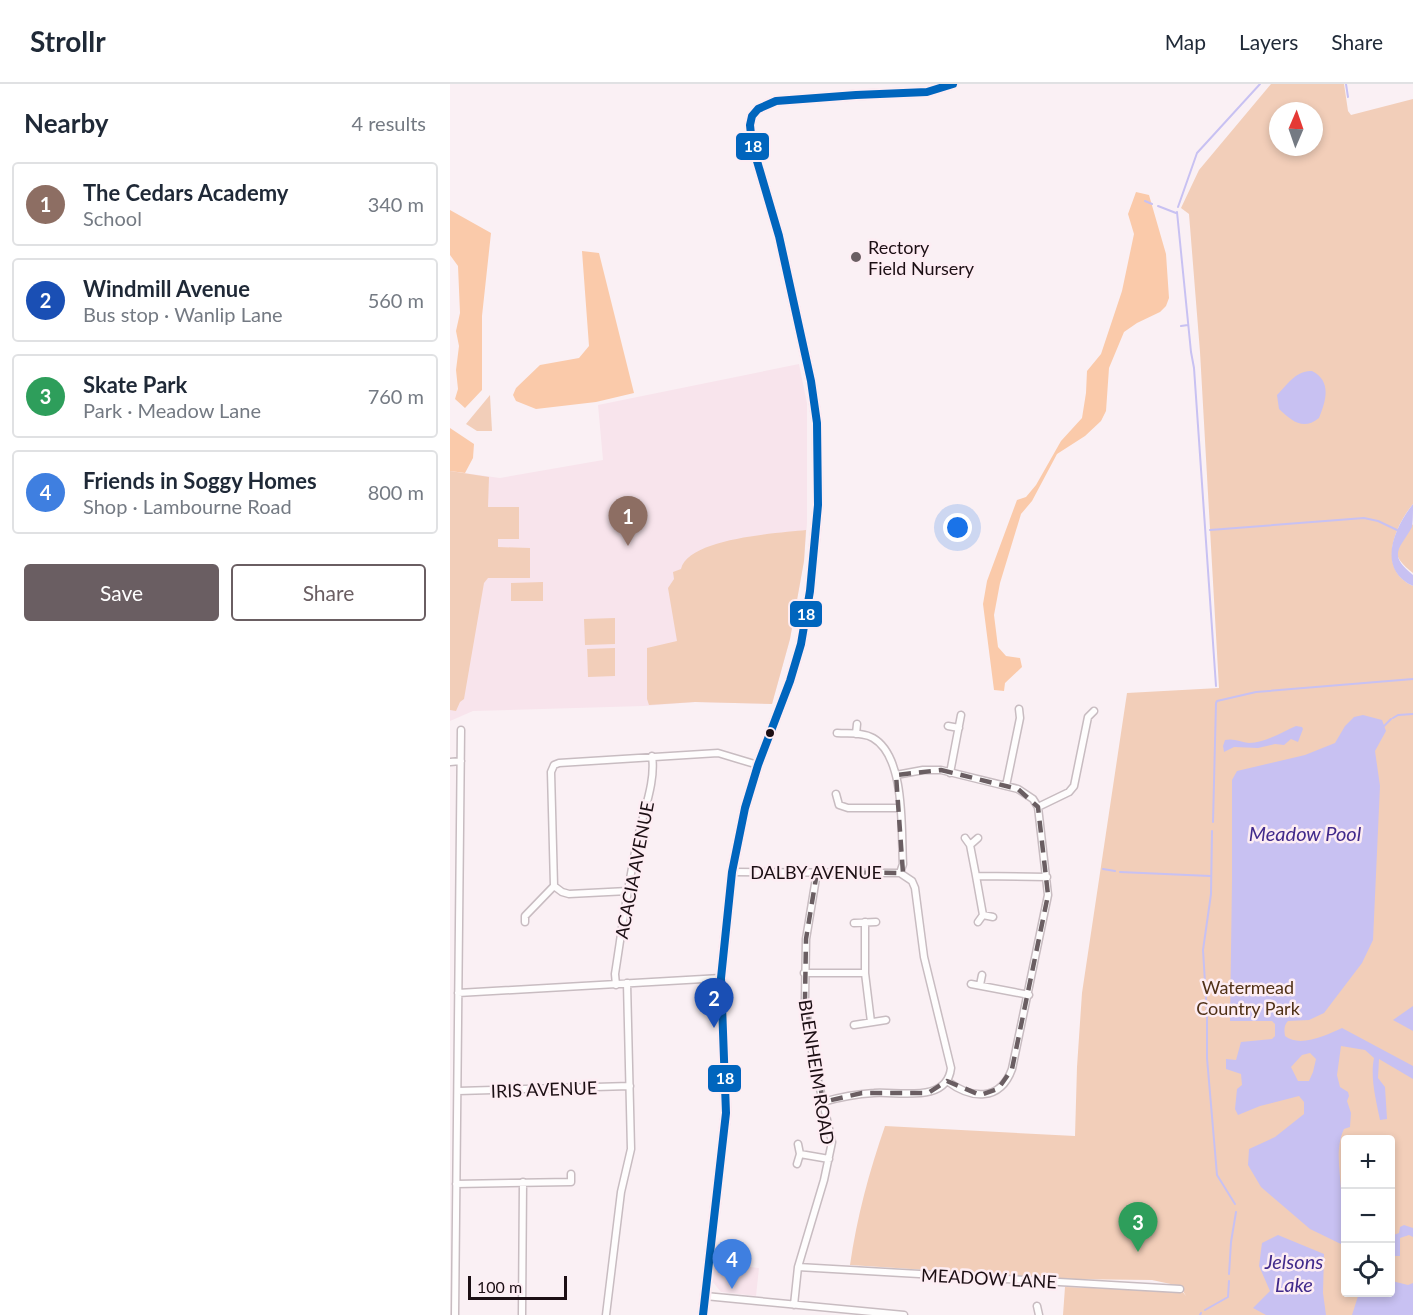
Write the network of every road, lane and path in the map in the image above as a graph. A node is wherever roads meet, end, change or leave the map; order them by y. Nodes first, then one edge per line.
1 (953, 84) edge
2 (1019, 709) dead end
3 (1094, 711) dead end
4 (1081, 714) dead end
5 (962, 715) dead end
6 (1088, 717) junction
7 (1020, 718) junction
8 (1027, 719) dead end
9 (856, 724) dead end
10 (948, 726) dead end
11 (959, 728) junction
12 (461, 730) dead end
13 (837, 733) dead end
14 (856, 734) junction
15 (652, 756) junction
16 (461, 761) junction
17 (450, 762) edge
18 (758, 765) junction
19 (950, 773) junction
20 (896, 775) junction
21 (1006, 786) junction
22 (836, 794) dead end
23 (839, 805) junction
24 (1038, 807) junction
25 (900, 808) junction
26 (833, 812) dead end
27 (965, 838) dead end
28 (978, 838) dead end
29 (970, 845) junction
30 (460, 851) junction
31 (450, 852) edge
32 (732, 872) junction
33 (817, 872) junction
34 (900, 873) junction
35 (976, 876) junction
36 (1047, 877) junction
37 (554, 886) junction
38 (628, 891) junction
39 (983, 915) junction
40 (525, 917) dead end
41 (993, 917) dead end
42 (865, 922) junction
43 (876, 922) dead end
44 (978, 922) dead end
45 (854, 923) dead end
46 (450, 939) edge
47 (459, 939) junction
48 (865, 972) junction
49 (804, 973) junction
50 (982, 975) dead end
51 (721, 978) junction
52 (627, 983) junction
53 (971, 984) dead end
54 (616, 985) junction
55 (980, 985) junction
56 (458, 993) junction
57 (1029, 995) junction
58 (886, 1020) dead end
59 (871, 1022) junction
60 (458, 1024) junction
61 (450, 1025) edge
62 (854, 1025) dead end
63 (947, 1081) junction
64 (630, 1086) junction
65 (458, 1091) junction
66 (823, 1102) junction
67 (798, 1144) dead end
68 (800, 1154) junction
69 (829, 1159) junction
70 (797, 1164) dead end
71 (571, 1173) dead end
72 (523, 1182) junction
73 (456, 1184) junction
74 (798, 1267) junction
75 (1180, 1289) dead end
76 (705, 1296) junction
77 (794, 1305) junction
78 (1037, 1306) dead end
79 (455, 1315) edge
80 (522, 1315) edge
81 (606, 1315) edge
82 (703, 1315) edge
83 (904, 1315) edge
84 (1039, 1315) edge

1 - 18 street
2 - 7 street
3 - 6 street
4 - 6 street
5 - 11 street
6 - 24 street
7 - 8 street
7 - 21 street
9 - 14 street
10 - 11 street
11 - 19 street
12 - 16 street
13 - 14 street
14 - 20 street
15 - 18 street
15 - 37 street
15 - 38 street, ACACIA AVENUE
16 - 17 street
16 - 30 street
18 - 32 street
19 - 20 street
19 - 21 street
20 - 25 street
21 - 24 street
22 - 23 street
23 - 25 street
23 - 26 street
24 - 36 street
25 - 34 street
27 - 29 street
28 - 29 street
29 - 35 street
30 - 31 street
30 - 47 street
32 - 33 street, DALBY AVENUE
32 - 51 street
33 - 34 street, DALBY AVENUE
33 - 49 street, BLENHEIM ROAD
34 - 63 street
35 - 36 street
35 - 39 street
36 - 57 street
37 - 38 street
37 - 40 street
38 - 54 street, ACACIA AVENUE
39 - 41 street
39 - 44 street
42 - 43 street
42 - 45 street
42 - 48 street
46 - 47 street
47 - 56 street
48 - 49 street
48 - 59 street
49 - 66 street, BLENHEIM ROAD
50 - 55 street
51 - 52 street
51 - 76 street
52 - 54 street
52 - 64 street
53 - 55 street
54 - 56 street
55 - 57 street
56 - 60 street
57 - 63 street
58 - 59 street
59 - 62 street
60 - 61 street
60 - 65 street
63 - 66 street
64 - 65 street, IRIS AVENUE
64 - 81 street
65 - 73 street
66 - 69 street, BLENHEIM ROAD
67 - 68 street
68 - 69 street
68 - 70 street
69 - 74 street, BLENHEIM ROAD
71 - 72 street
72 - 73 street
72 - 80 street
73 - 79 street
74 - 75 street, MEADOW LANE
74 - 77 street, BLENHEIM ROAD
76 - 77 street
76 - 82 street
77 - 83 street
78 - 84 street

